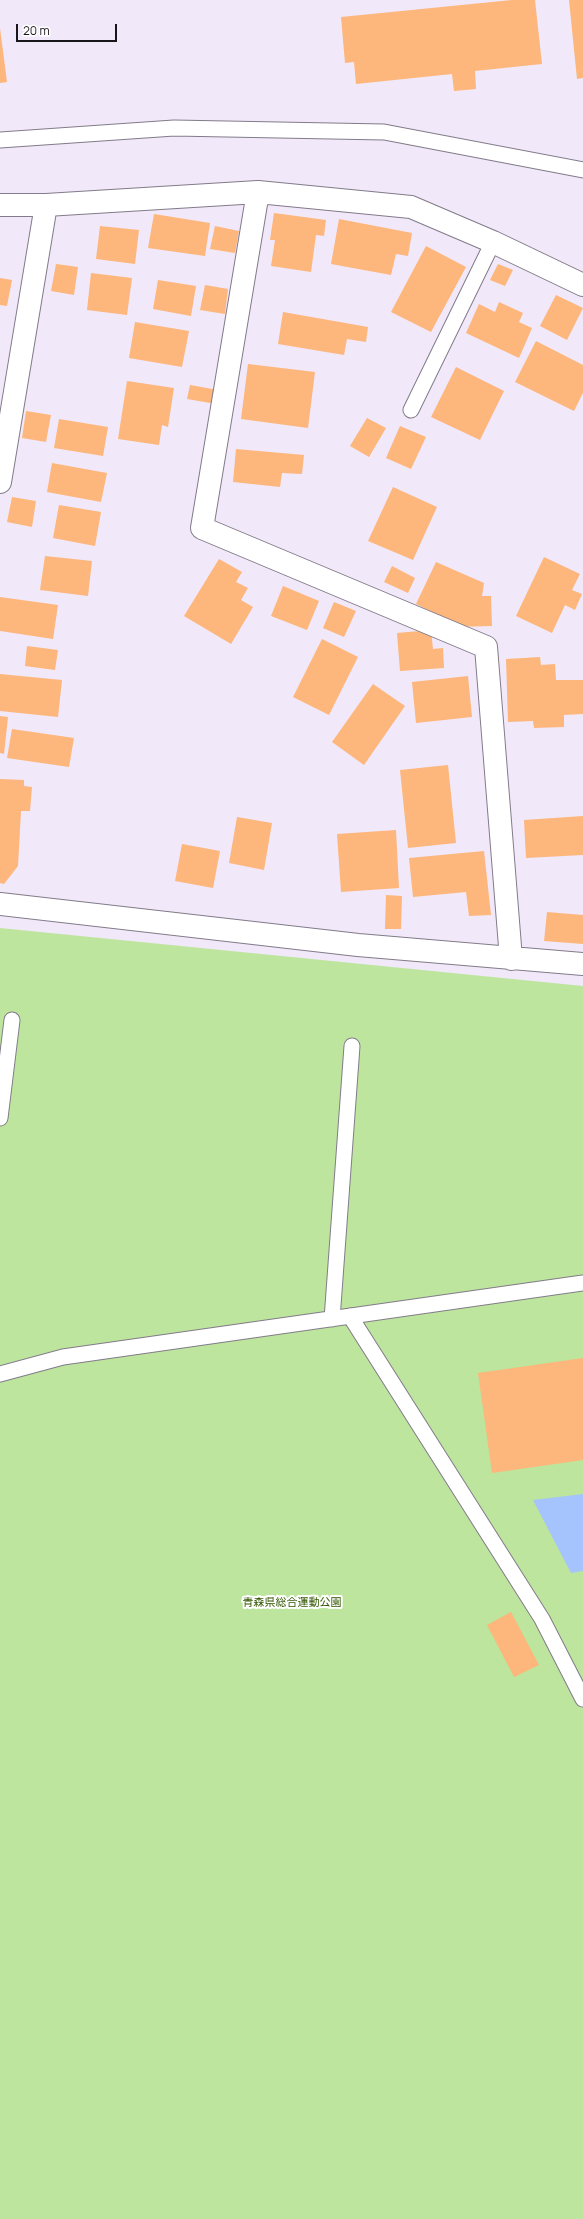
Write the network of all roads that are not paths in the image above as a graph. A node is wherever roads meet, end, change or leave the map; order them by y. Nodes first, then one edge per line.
1 (0, 140) edge
2 (583, 170) edge
3 (258, 192) junction
4 (0, 205) edge
5 (46, 205) junction
6 (493, 242) junction
7 (583, 285) edge
8 (411, 410) dead end
9 (0, 482) edge
10 (0, 904) edge
11 (511, 959) junction
12 (583, 964) edge
13 (12, 1020) dead end
14 (352, 1046) dead end
15 (0, 1118) edge
16 (583, 1283) edge
17 (350, 1316) junction
18 (332, 1319) junction
19 (0, 1374) edge
20 (583, 1699) edge

1 - 2 lane
3 - 5 street
3 - 6 street
3 - 11 street
4 - 5 street
5 - 9 street
6 - 7 street
6 - 8 lane
10 - 11 street
11 - 12 street
13 - 15 lane
14 - 18 lane
16 - 17 lane
17 - 18 lane
17 - 20 lane
18 - 19 lane

